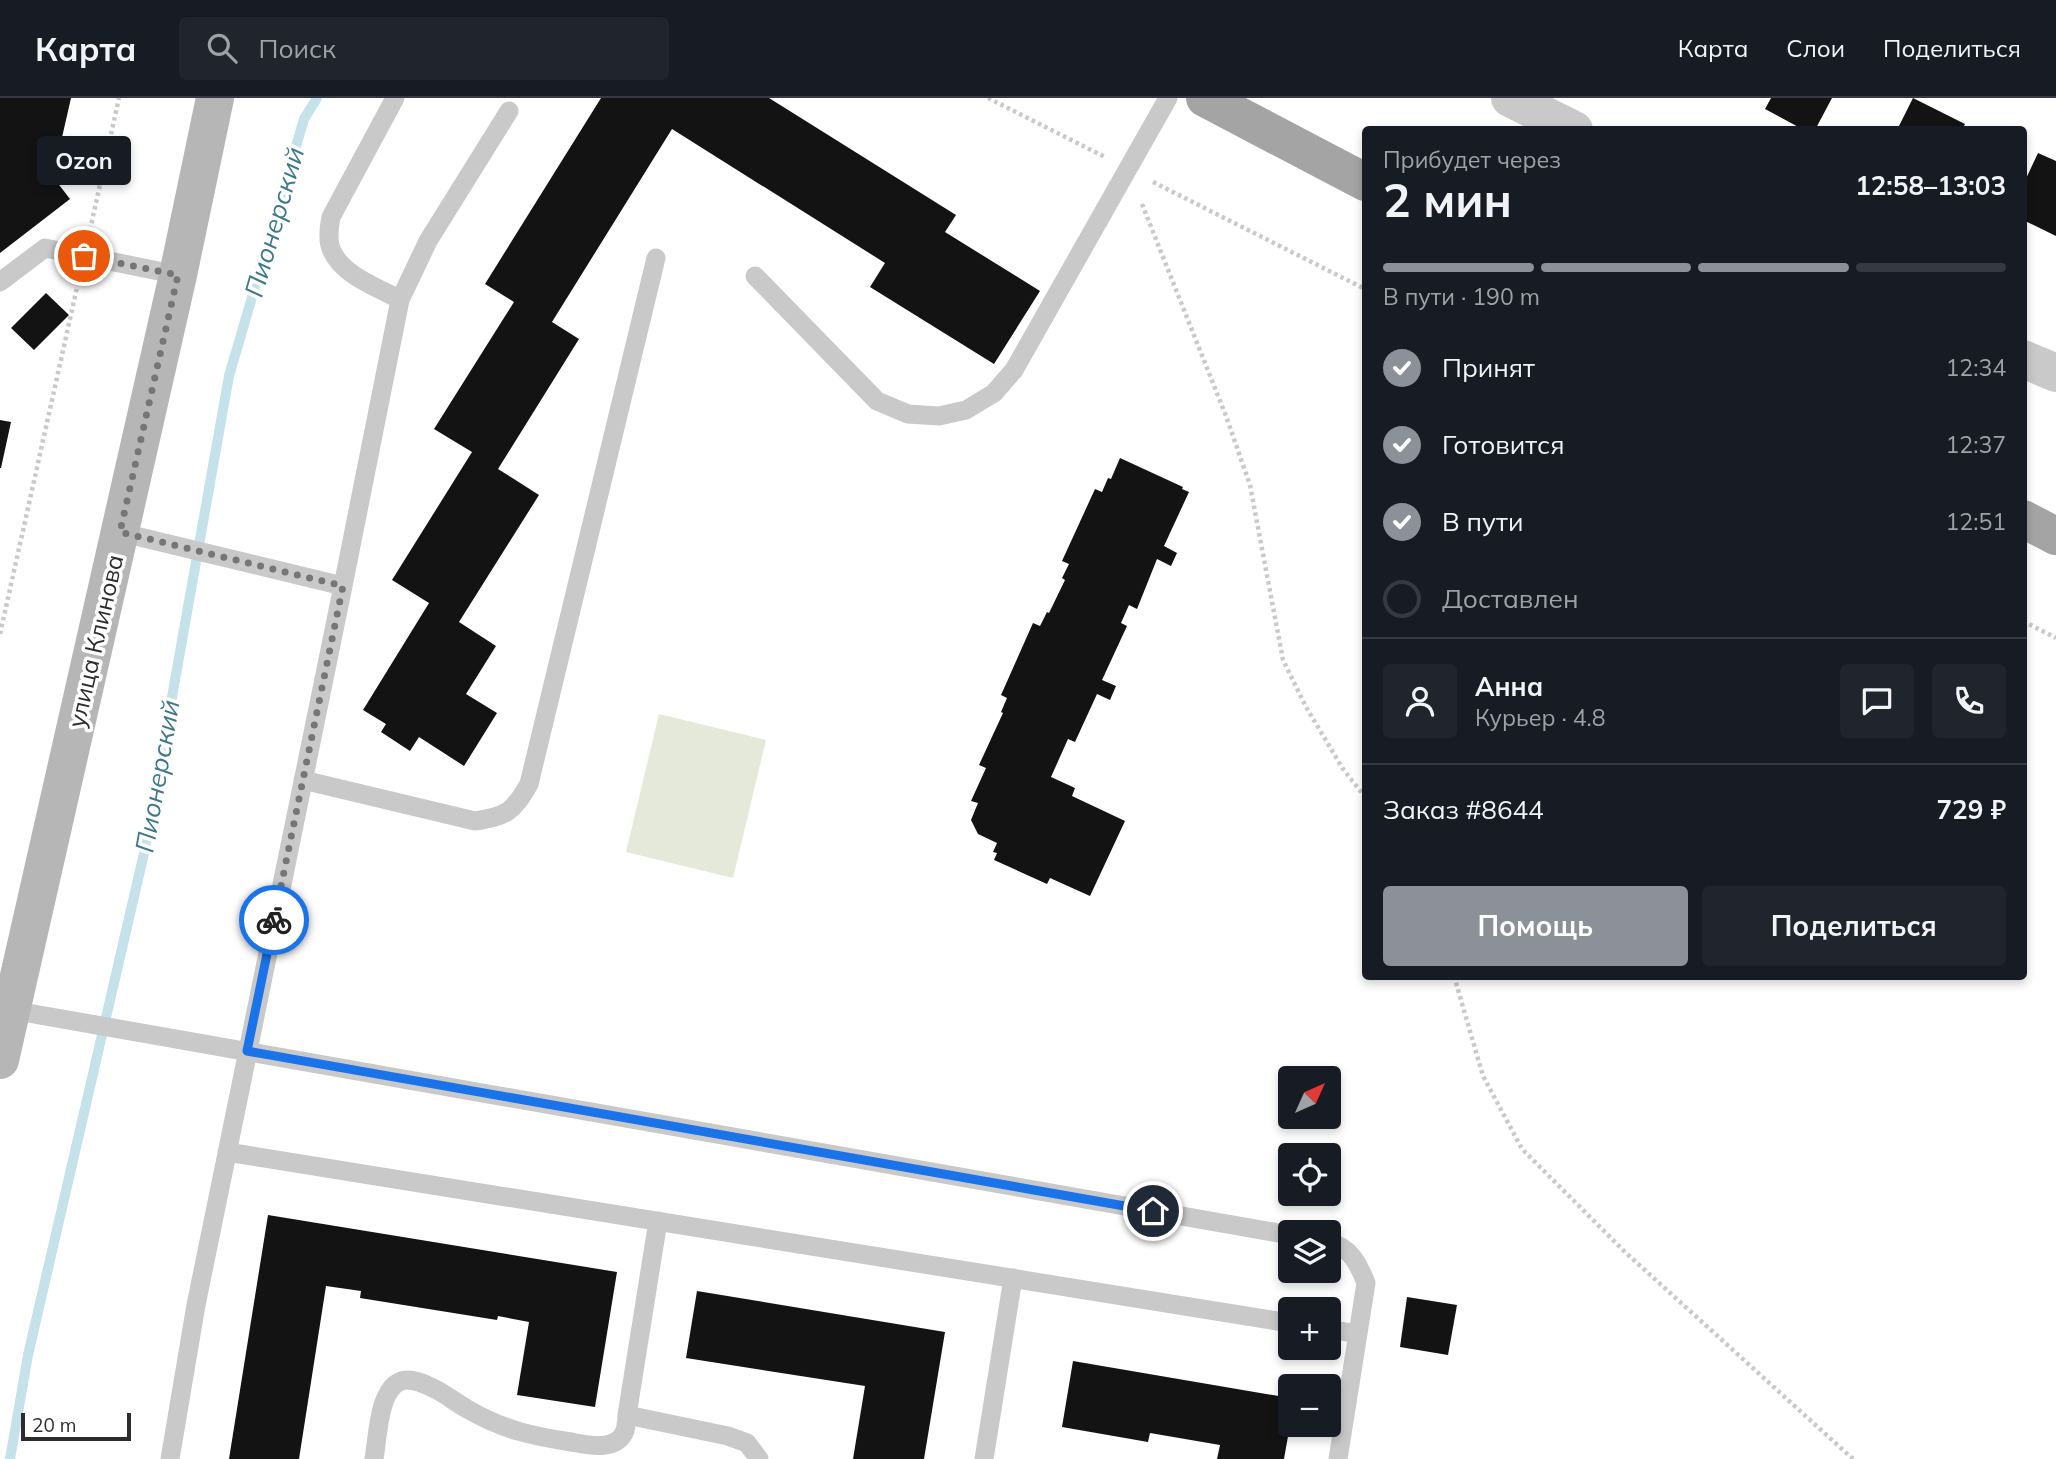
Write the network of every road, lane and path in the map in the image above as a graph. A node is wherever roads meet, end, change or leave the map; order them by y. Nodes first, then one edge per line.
1 (119, 98) edge
2 (215, 98) edge
3 (394, 98) edge
4 (988, 98) edge
5 (1168, 98) edge
6 (1205, 98) edge
7 (1510, 98) edge
8 (509, 111) dead end
9 (1566, 126) edge
10 (1128, 169) junction
11 (1362, 180) edge
12 (84, 256) junction
13 (656, 258) dead end
14 (178, 275) junction
15 (755, 276) dead end
16 (0, 282) edge
17 (1362, 287) edge
18 (400, 300) junction
19 (2027, 361) edge
20 (2056, 373) edge
21 (2027, 521) edge
22 (120, 532) junction
23 (2056, 536) edge
24 (343, 586) junction
25 (2027, 623) edge
26 (0, 634) edge
27 (2056, 638) edge
28 (303, 780) junction
29 (1362, 793) edge
30 (1455, 980) edge
31 (11, 1010) junction
32 (247, 1051) junction
33 (0, 1060) edge
34 (227, 1152) junction
35 (658, 1221) junction
36 (1278, 1233) edge
37 (1341, 1247) edge
38 (1013, 1278) junction
39 (1278, 1321) edge
40 (1341, 1331) edge
41 (1358, 1334) junction
42 (627, 1415) junction
43 (170, 1459) edge
44 (374, 1459) edge
45 (759, 1459) edge
46 (984, 1459) edge
47 (1338, 1459) edge
48 (1853, 1459) edge

1 - 12 path
2 - 14 street, улица Клинова
3 - 18 lane
4 - 10 path
5 - 10 lane
6 - 11 main road
7 - 9 street
8 - 18 lane
10 - 15 lane
10 - 17 path
10 - 29 path
12 - 14 lane
12 - 16 lane
12 - 26 path
13 - 28 lane
14 - 22 street, улица Клинова
18 - 24 lane
19 - 20 street
21 - 23 main road
22 - 24 lane
22 - 31 street, улица Клинова
24 - 28 lane
25 - 27 path
28 - 32 lane
30 - 48 path
31 - 32 lane
31 - 33 street, улица Клинова
32 - 34 lane
32 - 36 lane
34 - 35 lane
34 - 43 lane
35 - 38 lane
35 - 42 lane
37 - 41 lane
38 - 39 lane
38 - 46 lane
40 - 41 lane
41 - 47 lane
42 - 44 lane
42 - 45 lane

